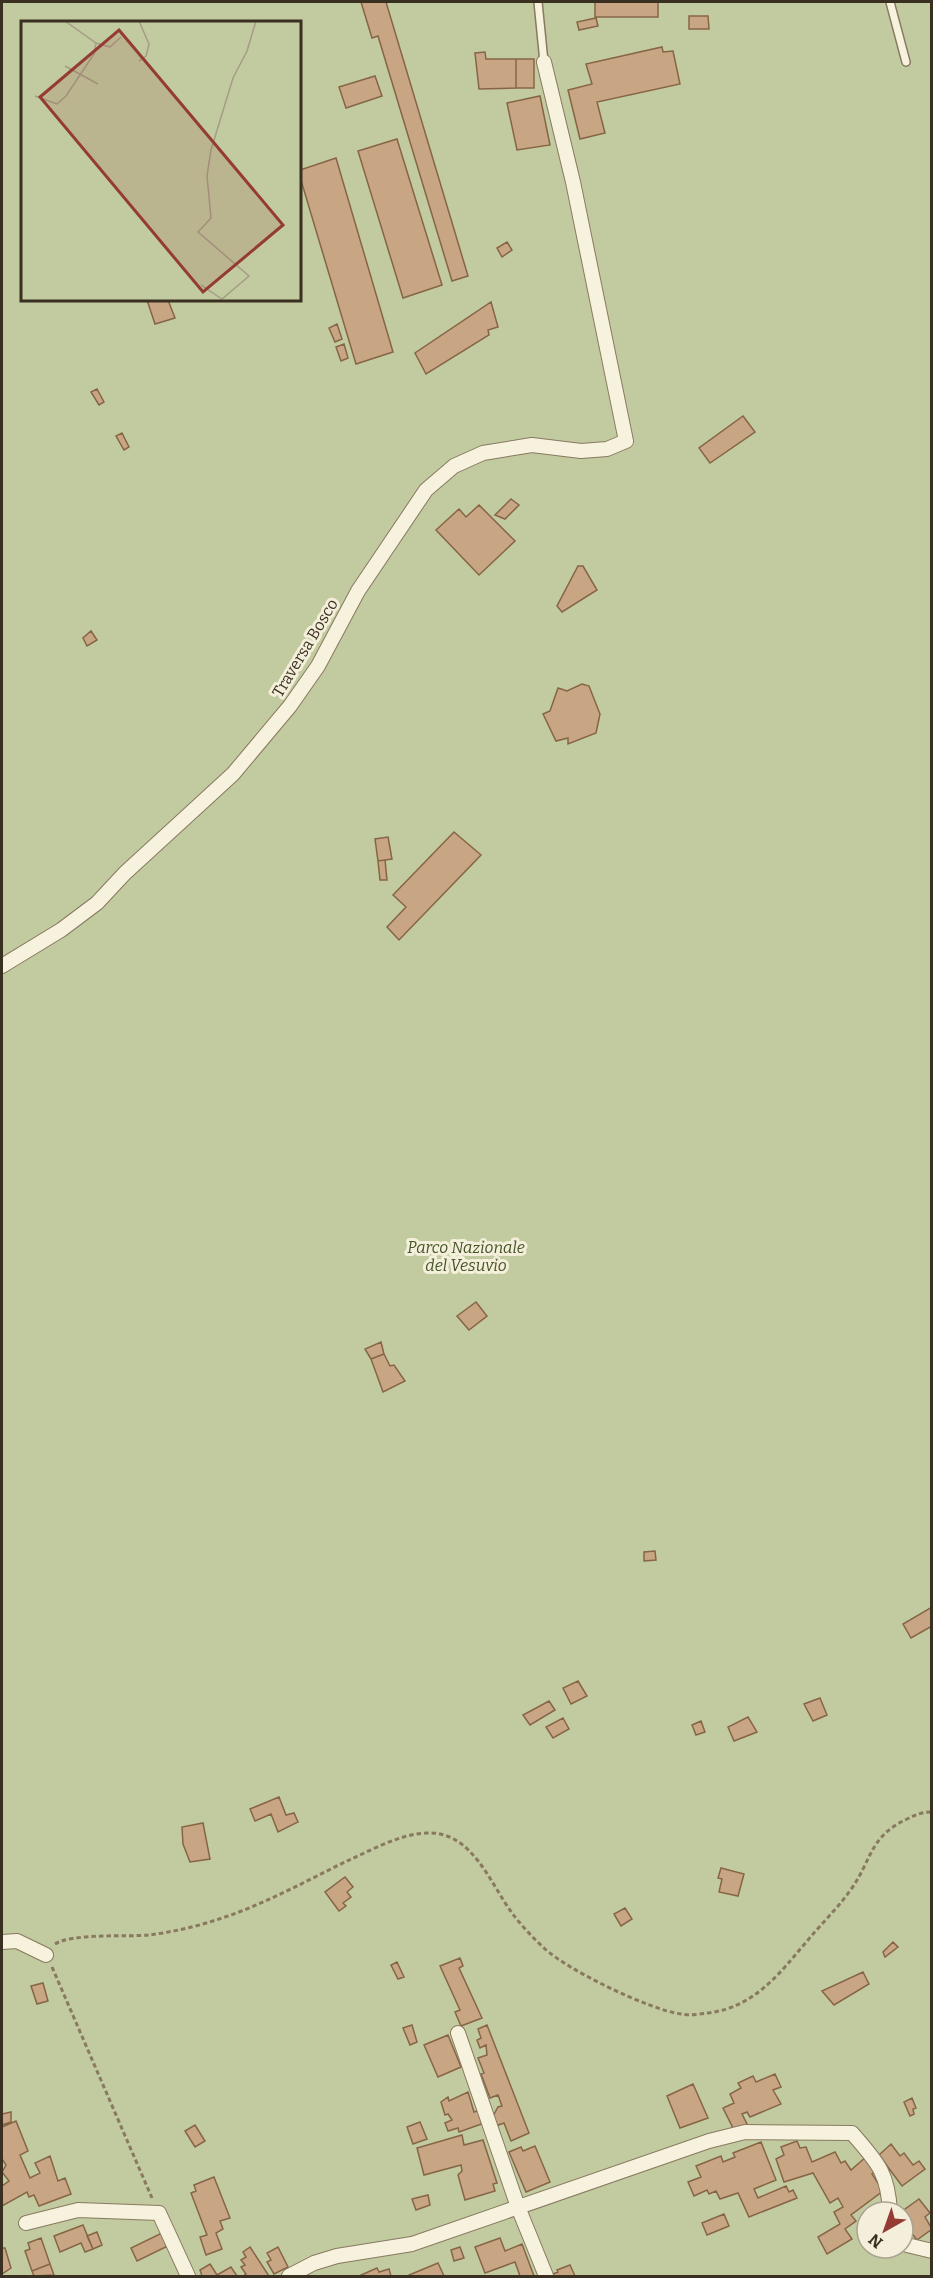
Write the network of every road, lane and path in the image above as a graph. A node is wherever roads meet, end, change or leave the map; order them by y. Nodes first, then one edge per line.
1 (538, 2) edge
2 (890, 2) edge
3 (544, 62) joint
4 (906, 62) dead end
5 (2, 966) edge
6 (932, 1812) edge
7 (2, 1942) edge
8 (46, 1955) junction
9 (458, 2033) dead end
10 (889, 2200) edge
11 (518, 2207) junction
12 (159, 2213) junction
13 (26, 2223) dead end
14 (915, 2247) edge
15 (932, 2251) edge
16 (188, 2277) edge
17 (289, 2277) edge
18 (546, 2277) edge

1 - 3 lane
2 - 4 lane
3 - 5 street, Traversa Bosco
6 - 8 path
7 - 8 street
8 - 12 path
9 - 11 street
10 - 11 street
11 - 17 street
11 - 18 street
12 - 13 street
12 - 16 street
14 - 15 street

